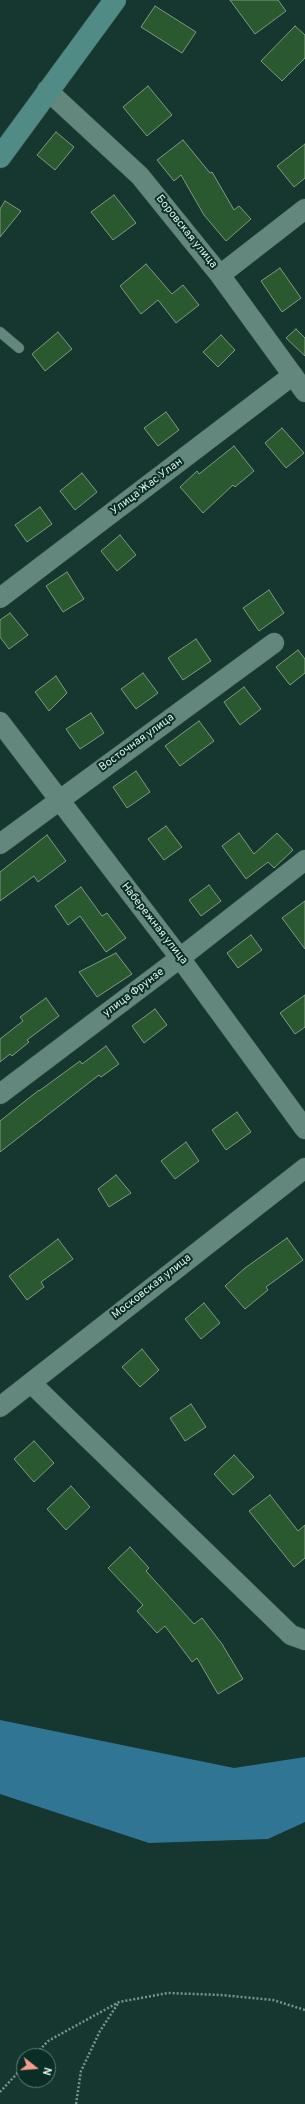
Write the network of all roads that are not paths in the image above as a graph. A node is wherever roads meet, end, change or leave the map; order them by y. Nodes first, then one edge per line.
1 (114, 0) edge
2 (47, 90) junction
3 (0, 157) edge
4 (305, 209) edge
5 (220, 275) junction
6 (0, 332) edge
7 (19, 348) dead end
8 (293, 375) junction
9 (305, 392) edge
10 (0, 598) edge
11 (274, 643) dead end
12 (0, 722) edge
13 (59, 801) junction
14 (0, 844) edge
15 (305, 860) edge
16 (180, 958) junction
17 (0, 1094) edge
18 (305, 1129) edge
19 (305, 1168) edge
20 (31, 1383) junction
21 (0, 1407) edge
22 (305, 1640) edge

1 - 2 main road
2 - 3 main road
2 - 5 street, Боровская улица
4 - 5 street
5 - 8 street, Боровская улица
6 - 7 lane
8 - 9 street, Боровская улица
8 - 10 street, Улица Жас Улан
11 - 13 street, Восточная улица
12 - 13 street, Набережная улица
13 - 14 street, Восточная улица
13 - 16 street, Набережная улица
15 - 16 street, улица Фрунзе
16 - 17 street, улица Фрунзе
16 - 18 street, Набережная улица
19 - 20 street, Московская улица
20 - 21 street, Московская улица
20 - 22 street

